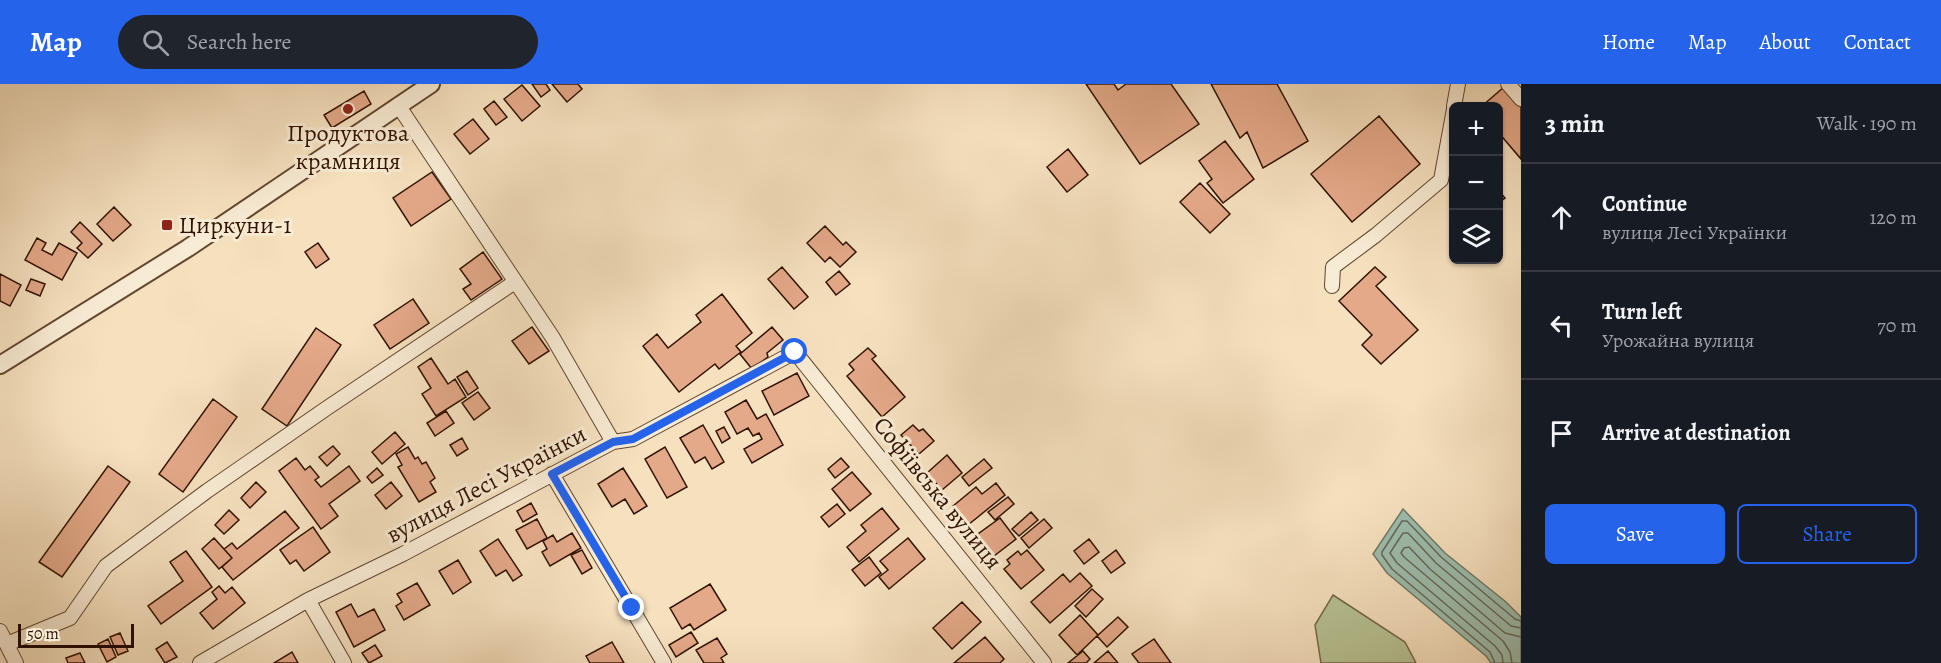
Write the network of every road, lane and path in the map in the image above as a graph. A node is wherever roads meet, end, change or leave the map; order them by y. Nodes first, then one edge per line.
1 (431, 84) edge
2 (1458, 84) edge
3 (1508, 84) edge
4 (1521, 99) edge
5 (1455, 102) edge
6 (398, 105) junction
7 (1449, 136) edge
8 (515, 282) junction
9 (1332, 286) dead end
10 (795, 352) joint
11 (0, 365) edge
12 (613, 442) junction
13 (552, 474) junction
14 (308, 600) junction
15 (4, 638) edge
16 (16, 663) edge
17 (200, 663) edge
18 (344, 663) edge
19 (664, 663) edge
20 (1044, 663) edge

1 - 6 street
2 - 5 street
3 - 4 street
6 - 8 street
6 - 11 street
7 - 9 street
8 - 12 street
8 - 15 street
10 - 12 street, вулиця Лесі Українки
10 - 20 street, Софіївська вулиця
12 - 13 street, вулиця Лесі Українки
13 - 14 street, вулиця Лесі Українки
13 - 19 street
14 - 17 street, вулиця Лесі Українки
14 - 18 street
15 - 16 street

